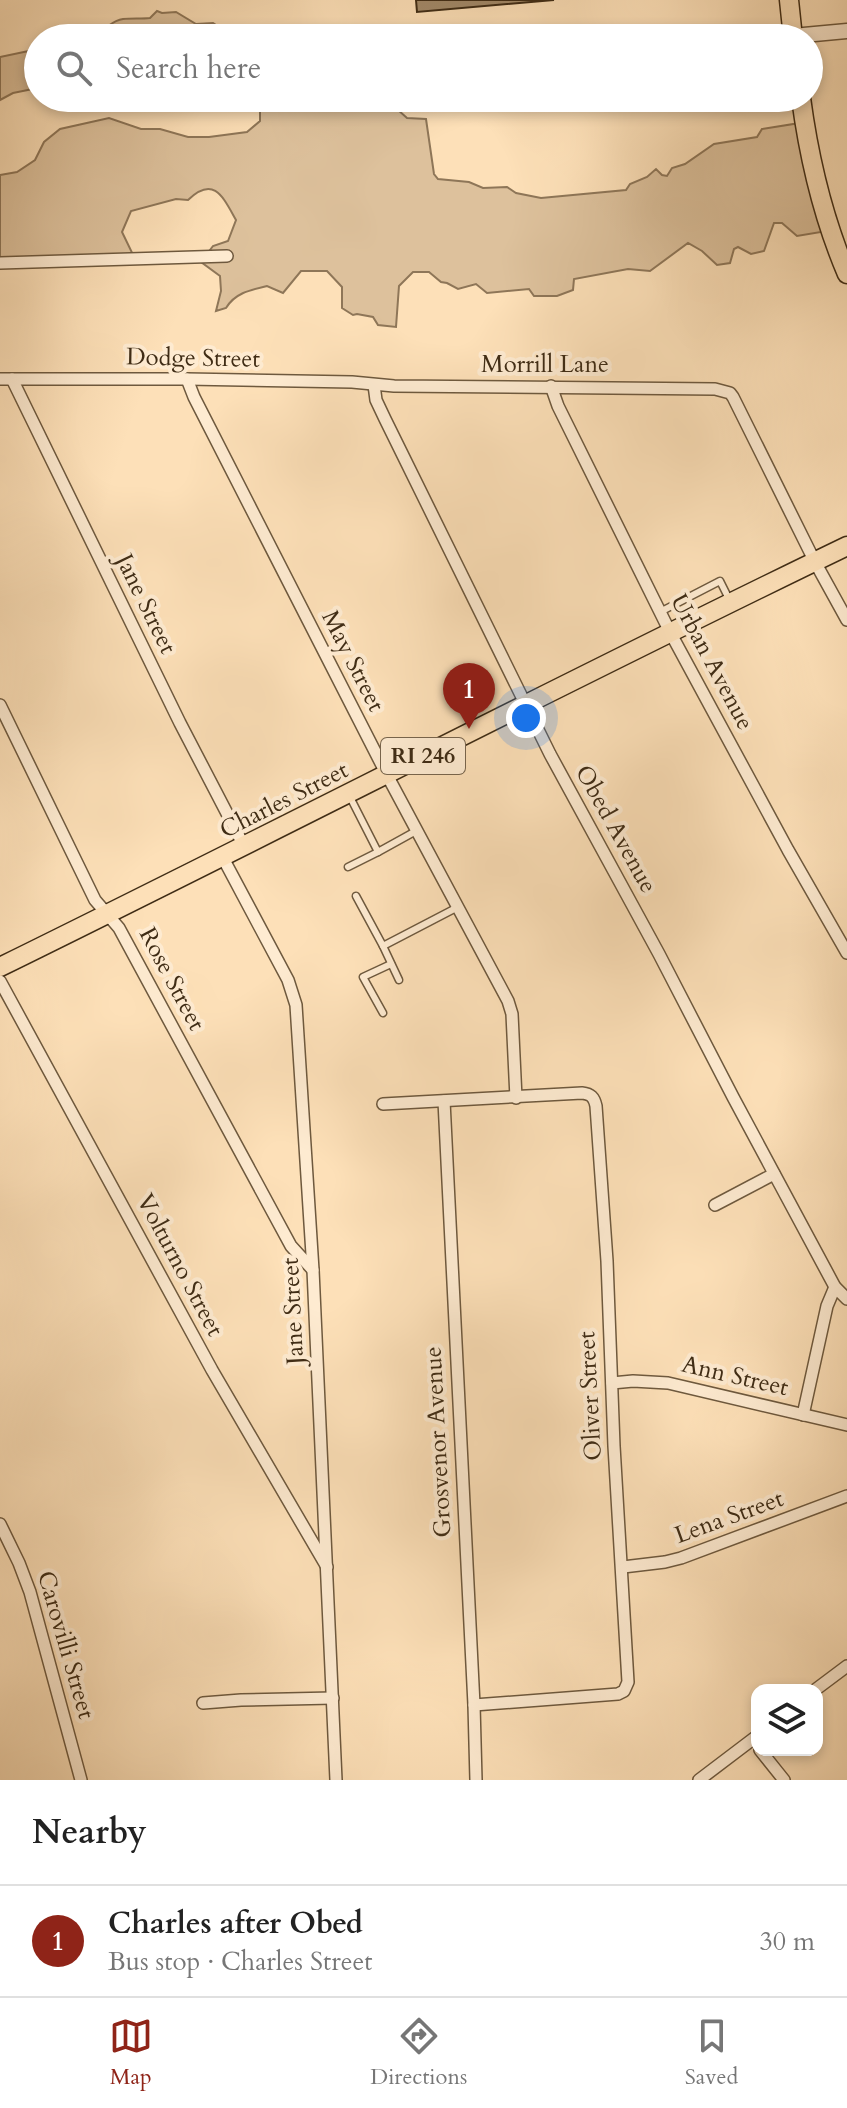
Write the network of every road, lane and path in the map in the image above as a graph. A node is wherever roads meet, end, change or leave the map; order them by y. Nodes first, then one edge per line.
1 (789, 0) edge
2 (792, 24) edge
3 (847, 31) edge
4 (823, 34) edge
5 (803, 112) edge
6 (227, 256) dead end
7 (0, 263) edge
8 (847, 274) edge
9 (6, 379) edge
10 (187, 379) junction
11 (374, 385) junction
12 (551, 386) junction
13 (847, 546) edge
14 (815, 562) junction
15 (685, 599) junction
16 (730, 601) junction
17 (660, 612) junction
18 (694, 620) junction
19 (847, 620) edge
20 (670, 632) junction
21 (0, 705) edge
22 (526, 705) junction
23 (387, 775) junction
24 (348, 794) junction
25 (417, 831) junction
26 (244, 846) junction
27 (378, 852) junction
28 (223, 858) junction
29 (348, 867) dead end
30 (356, 896) dead end
31 (458, 907) junction
32 (107, 914) junction
33 (383, 946) junction
34 (847, 953) edge
35 (391, 964) junction
36 (0, 967) edge
37 (399, 980) dead end
38 (0, 981) edge
39 (383, 1013) dead end
40 (516, 1098) junction
41 (444, 1101) junction
42 (383, 1104) dead end
43 (774, 1174) junction
44 (715, 1205) dead end
45 (313, 1270) junction
46 (835, 1287) junction
47 (847, 1299) edge
48 (612, 1383) junction
49 (803, 1415) junction
50 (847, 1425) edge
51 (847, 1496) edge
52 (0, 1524) edge
53 (327, 1567) junction
54 (623, 1567) junction
55 (847, 1666) edge
56 (823, 1684) edge
57 (333, 1698) junction
58 (203, 1703) dead end
59 (474, 1705) junction
60 (751, 1747) edge
61 (766, 1756) edge
62 (81, 1780) edge
63 (336, 1780) edge
64 (476, 1780) edge
65 (699, 1780) edge
66 (784, 1780) edge

1 - 2 main road
3 - 4 street
5 - 8 main road
6 - 7 street
9 - 10 street, Dodge Street
9 - 26 street, Jane Street
10 - 11 street, Dodge Street
10 - 23 street, May Street
11 - 12 street, Morrill Lane
11 - 22 street, Obed Avenue
12 - 14 street, Morrill Lane
12 - 17 street, Urban Avenue
13 - 14 main road, Charles Street / RI 246
14 - 16 main road, Charles Street / RI 246
14 - 19 street
15 - 16 lane
15 - 17 lane
15 - 18 lane
16 - 18 main road, Charles Street / RI 246
17 - 20 street, Urban Avenue
18 - 20 main road, Charles Street / RI 246
20 - 22 main road, Charles Street / RI 246
20 - 34 street, Urban Avenue
21 - 32 street, Rose Street
22 - 23 main road, Charles Street / RI 246
22 - 43 street, Obed Avenue
23 - 24 main road, Charles Street / RI 246
23 - 25 street, May Street
24 - 26 main road, Charles Street / RI 246
24 - 27 lane
25 - 27 lane
25 - 31 street, May Street
26 - 28 main road, Charles Street / RI 246
27 - 29 lane
28 - 32 main road, Charles Street / RI 246
28 - 45 street, Jane Street
30 - 33 lane
31 - 33 lane
31 - 40 street, May Street
32 - 36 main road, Charles Street / RI 246
32 - 45 street, Rose Street
33 - 35 lane
35 - 37 lane
35 - 39 lane
38 - 53 street, Volturno Street
40 - 41 street
40 - 48 street, Oliver Street
41 - 42 street
41 - 59 street, Grosvenor Avenue
43 - 44 street
43 - 46 street, Obed Avenue
45 - 53 street, Jane Street
46 - 47 street, Obed Avenue
46 - 49 street
48 - 49 street, Ann Street
48 - 54 street, Oliver Street
49 - 50 street, Ann Street
51 - 54 street, Lena Street
52 - 62 street, Carovilli Street
53 - 57 street, Jane Street
54 - 59 street, Oliver Street
55 - 56 street
57 - 58 street
57 - 63 street, Jane Street
59 - 64 street, Grosvenor Avenue
60 - 65 street
61 - 66 street

